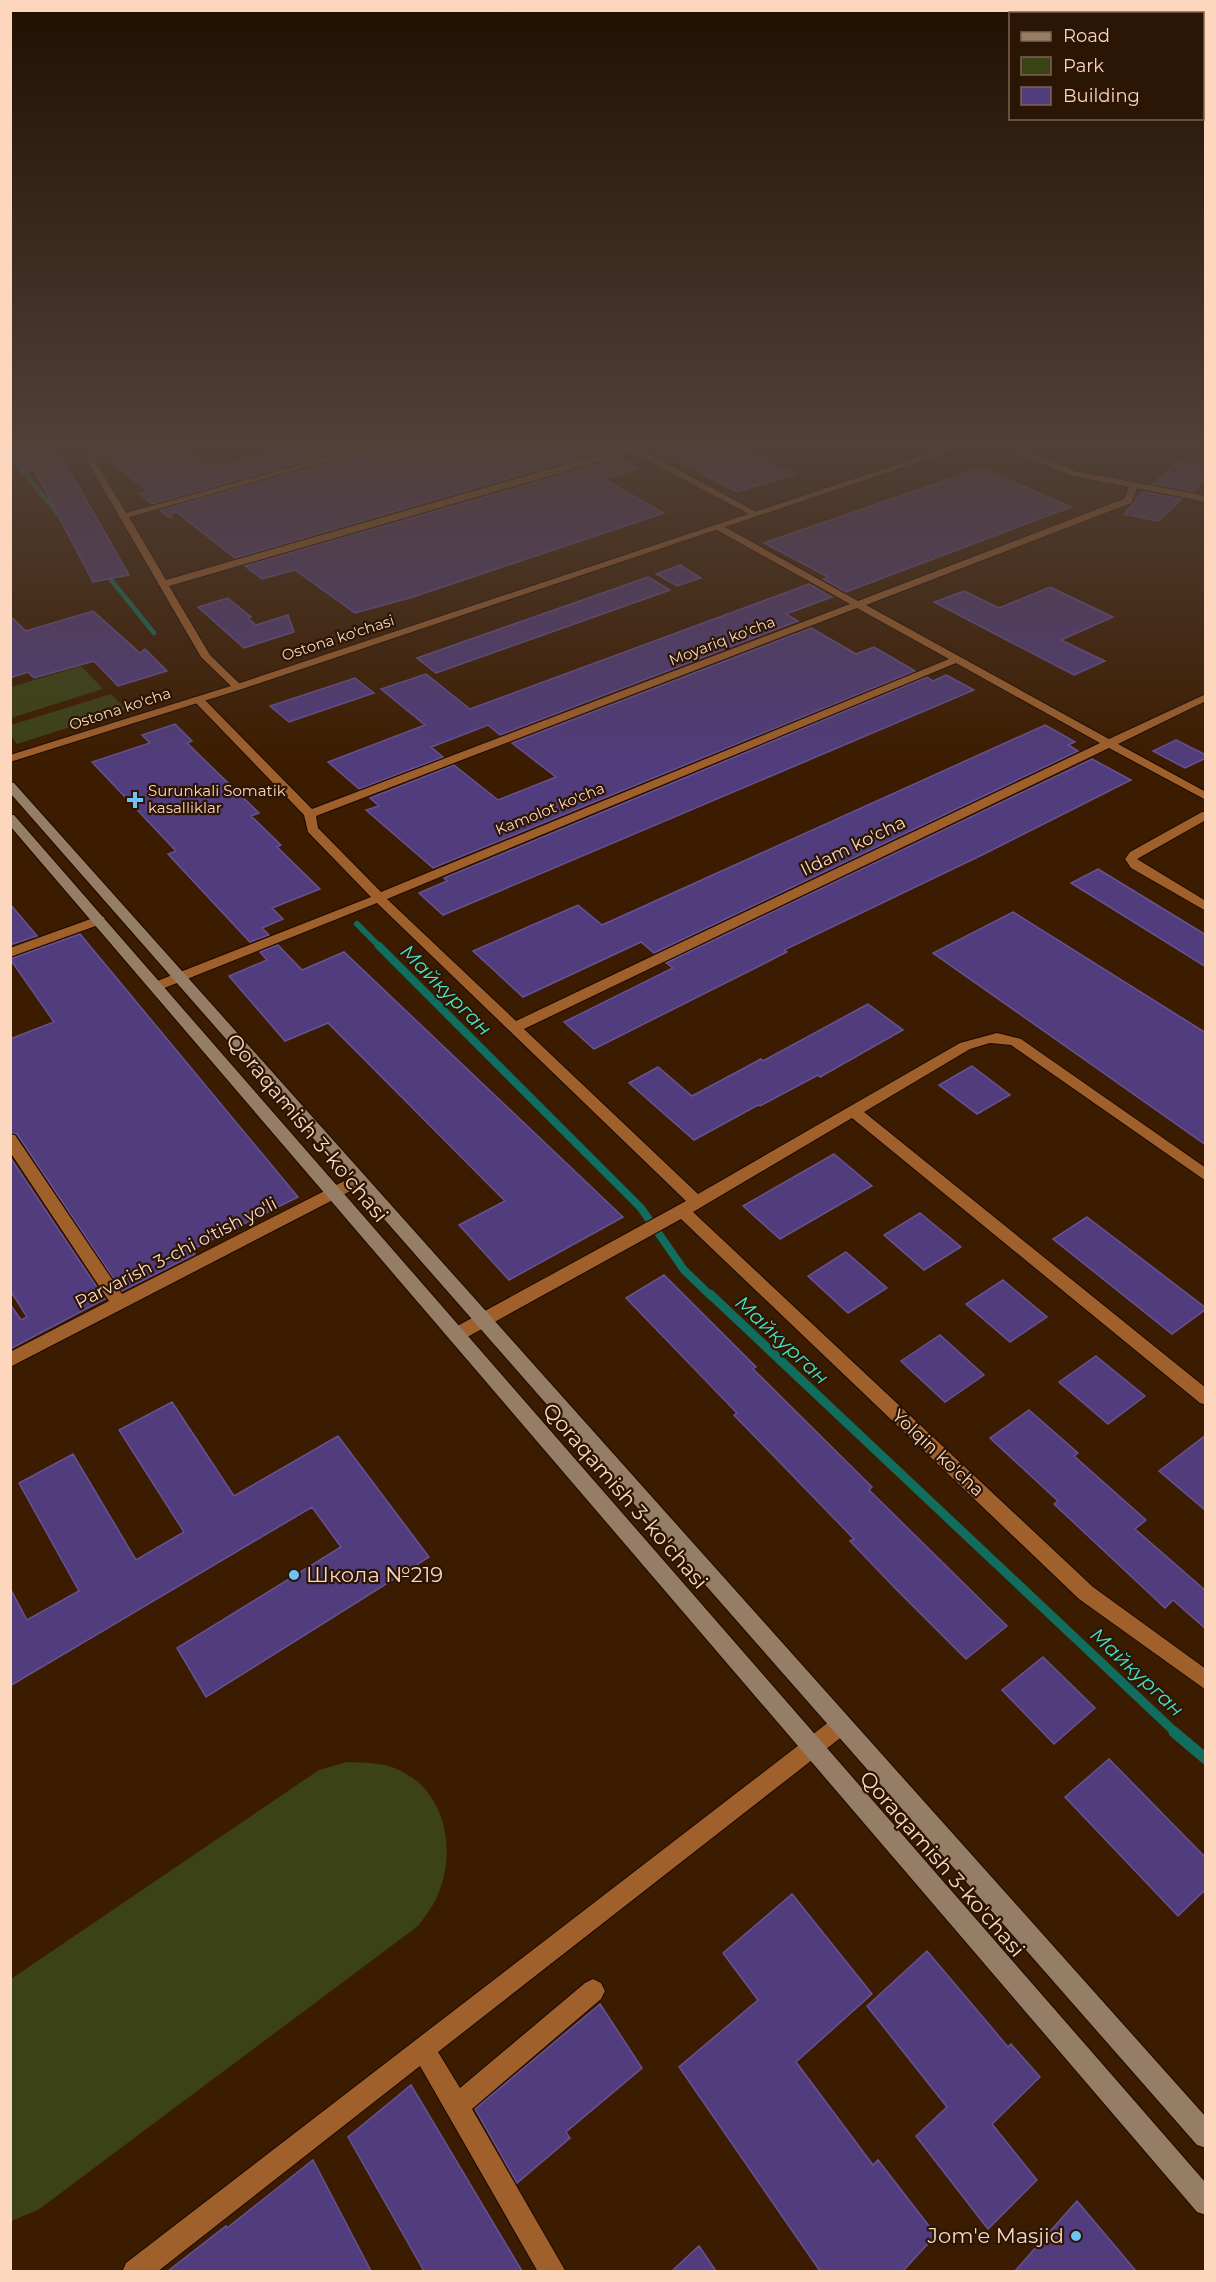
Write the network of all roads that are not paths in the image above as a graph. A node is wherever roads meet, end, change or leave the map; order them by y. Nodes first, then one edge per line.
1 (146, 553) edge
2 (269, 553) edge
3 (639, 553) edge
4 (766, 553) edge
5 (992, 553) edge
6 (164, 584) junction
7 (858, 605) junction
8 (955, 660) junction
9 (238, 687) junction
10 (1206, 697) edge
11 (198, 699) junction
12 (1110, 743) junction
13 (10, 759) edge
14 (10, 785) edge
15 (1206, 797) edge
16 (310, 814) junction
17 (10, 818) edge
18 (1203, 819) edge
19 (373, 900) junction
20 (1206, 907) edge
21 (99, 920) junction
22 (10, 953) edge
23 (180, 977) junction
24 (157, 986) junction
25 (516, 1027) junction
26 (853, 1111) junction
27 (10, 1139) edge
28 (1206, 1176) edge
29 (359, 1180) junction
30 (333, 1193) junction
31 (689, 1207) junction
32 (120, 1304) junction
33 (484, 1320) junction
34 (456, 1335) junction
35 (10, 1360) edge
36 (1206, 1398) edge
37 (1206, 1681) edge
38 (841, 1725) junction
39 (812, 1747) junction
40 (593, 1990) dead end
41 (423, 2048) junction
42 (457, 2106) junction
43 (1206, 2136) edge
44 (1206, 2203) edge
45 (135, 2271) edge
46 (553, 2271) edge

1 - 6 street
2 - 6 street
3 - 9 street, Ostona ko'chasi
4 - 7 street
5 - 7 street, Moyariq ko'cha
6 - 9 street
7 - 8 street
7 - 16 street, Moyariq ko'cha
8 - 12 street
8 - 19 street, Kamolot ko'cha
9 - 11 street, Ostona ko'cha
10 - 12 street, Ildam ko'cha
11 - 13 street, Ostona ko'cha
11 - 16 street, Yolqin ko'cha
12 - 15 street
12 - 25 street, Ildam ko'cha
14 - 23 main road, Qoraqamish 3-ko'chasi
16 - 19 street, Yolqin ko'cha
17 - 21 main road, Qoraqamish 3-ko'chasi
18 - 20 street
19 - 23 street, Kamolot ko'cha
19 - 25 street, Yolqin ko'cha
21 - 22 street
21 - 24 main road, Qoraqamish 3-ko'chasi
23 - 24 street, Kamolot ko'cha
23 - 29 main road, Qoraqamish 3-ko'chasi
24 - 30 main road, Qoraqamish 3-ko'chasi
25 - 31 street, Yolqin ko'cha
26 - 28 street
26 - 31 street
26 - 36 street
27 - 32 street
29 - 30 street, Parvarish 3-chi o'tish yo'li
29 - 33 main road, Qoraqamish 3-ko'chasi
30 - 32 street, Parvarish 3-chi o'tish yo'li
30 - 34 main road, Qoraqamish 3-ko'chasi
31 - 33 street
31 - 37 street, Yolqin ko'cha
32 - 35 street, Parvarish 3-chi o'tish yo'li
33 - 34 street
33 - 38 main road, Qoraqamish 3-ko'chasi
34 - 39 main road, Qoraqamish 3-ko'chasi
38 - 39 street
38 - 43 main road, Qoraqamish 3-ko'chasi
39 - 41 street
39 - 44 main road, Qoraqamish 3-ko'chasi
40 - 42 street
41 - 42 street
41 - 45 street
42 - 46 street

